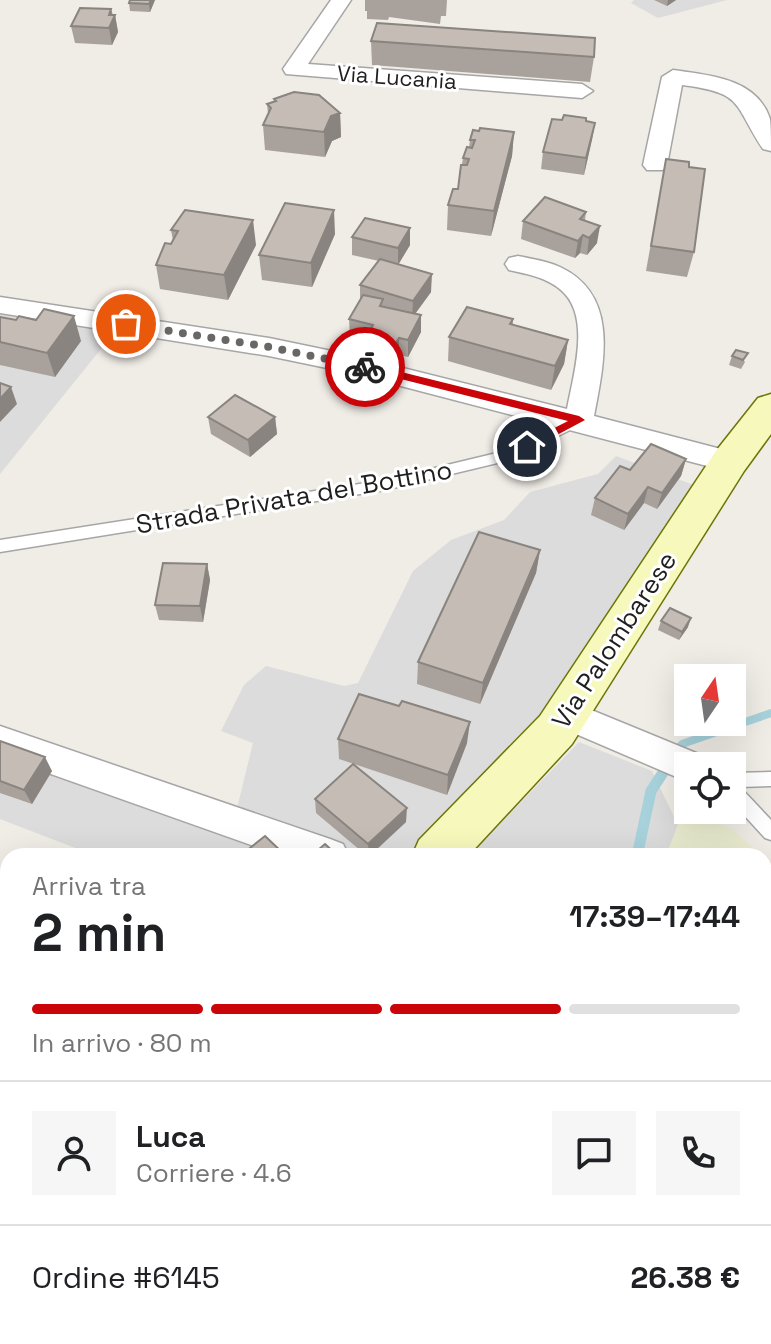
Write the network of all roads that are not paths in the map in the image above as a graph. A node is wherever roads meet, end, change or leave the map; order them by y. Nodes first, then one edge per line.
1 (341, 0) edge
2 (582, 91) dead end
3 (771, 144) edge
4 (655, 165) dead end
5 (518, 264) dead end
6 (0, 305) edge
7 (771, 407) edge
8 (579, 420) junction
9 (730, 461) junction
10 (0, 546) edge
11 (567, 715) junction
12 (0, 741) edge
13 (674, 761) edge
14 (771, 779) edge
15 (746, 780) edge
16 (746, 805) edge
17 (771, 832) edge
18 (307, 848) edge
19 (444, 848) edge

1 - 2 street, Via Lucania
3 - 4 street
5 - 8 street
6 - 8 street
7 - 9 main road, Via Palombarese
8 - 9 street
8 - 10 lane, Strada Privata del Bottino
9 - 11 main road, Via Palombarese
11 - 13 street
11 - 19 main road, Via Palombarese
12 - 18 street
14 - 15 lane
16 - 17 lane

